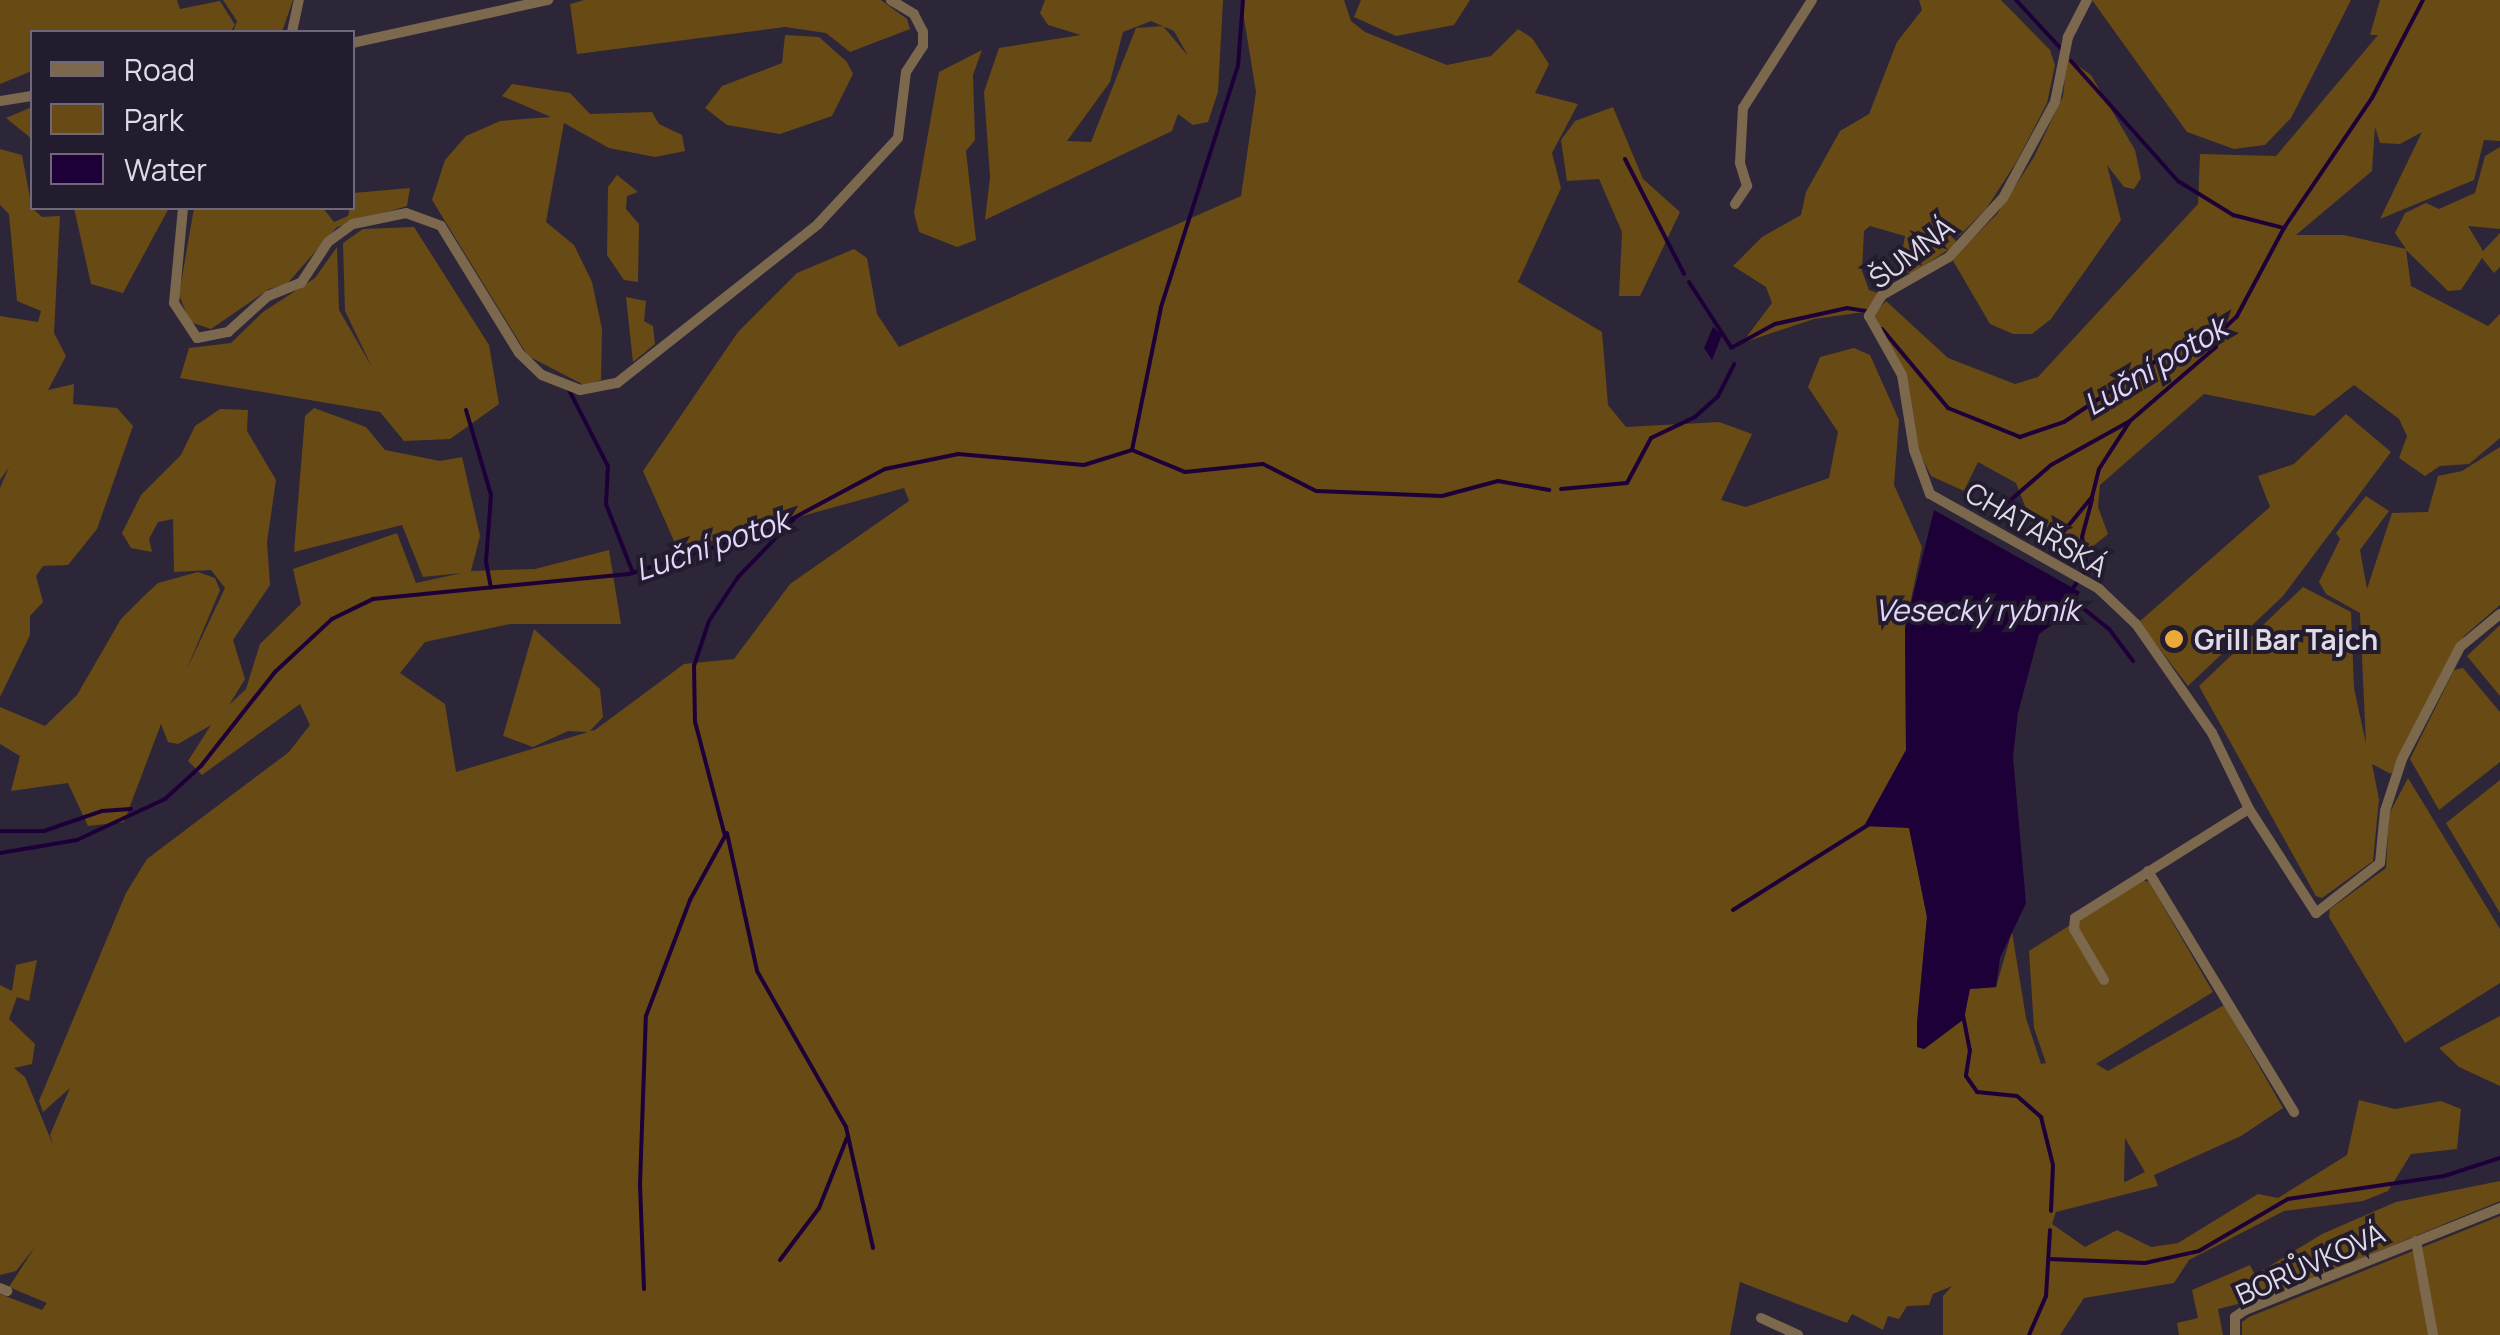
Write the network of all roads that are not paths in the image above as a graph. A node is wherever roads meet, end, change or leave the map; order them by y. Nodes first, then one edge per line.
1 (299, 0) edge
2 (548, 0) edge
3 (891, 0) edge
4 (1812, 0) edge
5 (2086, 0) edge
6 (493, 5) edge
7 (292, 30) edge
8 (355, 42) edge
9 (30, 96) edge
10 (0, 101) edge
11 (1735, 204) dead end
12 (183, 210) edge
13 (1930, 494) joint
14 (2500, 614) edge
15 (2249, 808) junction
16 (2148, 871) junction
17 (2104, 980) dead end
18 (2294, 1112) dead end
19 (2499, 1211) edge
20 (2416, 1242) junction
21 (1761, 1318) dead end
22 (1798, 1335) edge
23 (2235, 1335) edge
24 (2434, 1335) edge

1 - 7 street
2 - 6 street
3 - 12 street
4 - 11 street
5 - 13 street, ŠUMNÁ
6 - 8 street
9 - 10 street
13 - 15 street, CHATAŘSKÁ
14 - 15 street, CHATAŘSKÁ
15 - 16 street
16 - 17 street
16 - 18 street
19 - 20 street, BORŮVKOVÁ
20 - 23 street, BORŮVKOVÁ
20 - 24 street, BORŮVKOVÁ
21 - 22 street

